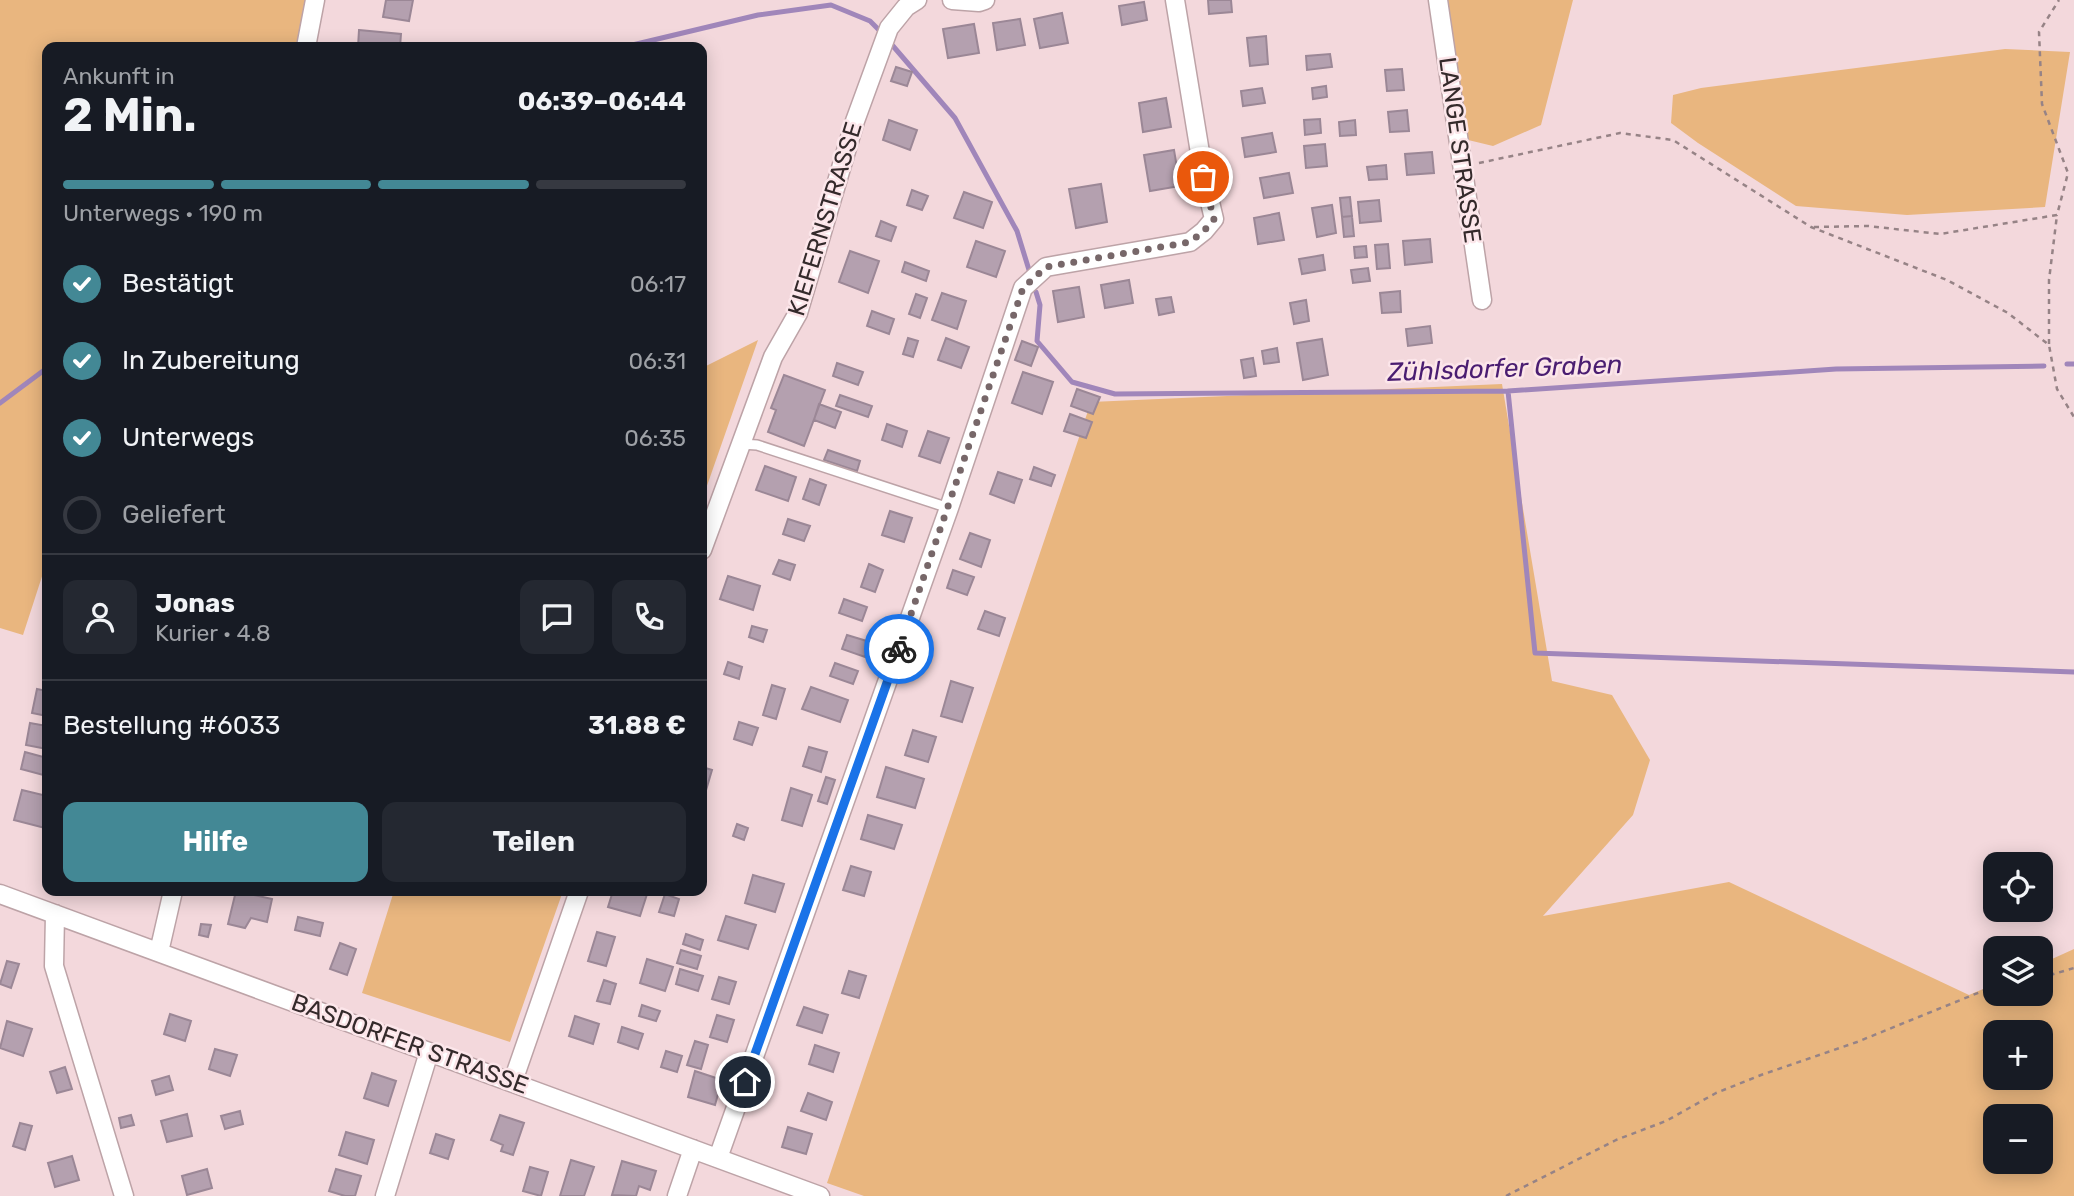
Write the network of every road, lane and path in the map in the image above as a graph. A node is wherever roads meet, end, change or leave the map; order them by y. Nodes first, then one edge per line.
1 (315, 0) edge
2 (952, 0) edge
3 (985, 0) edge
4 (1175, 0) edge
5 (1438, 0) edge
6 (2059, 0) edge
7 (912, 3) edge
8 (307, 42) edge
9 (1462, 167) junction
10 (2057, 215) junction
11 (1811, 227) junction
12 (1482, 300) dead end
13 (2049, 345) junction
14 (2074, 417) edge
15 (741, 444) junction
16 (949, 508) junction
17 (707, 536) edge
18 (0, 894) edge
19 (172, 896) edge
20 (577, 896) edge
21 (55, 914) junction
22 (159, 952) junction
23 (2074, 968) edge
24 (2053, 974) edge
25 (1983, 991) edge
26 (429, 1052) junction
27 (513, 1082) junction
28 (693, 1149) junction
29 (718, 1158) junction
30 (124, 1196) edge
31 (385, 1196) edge
32 (677, 1196) edge
33 (820, 1196) edge
34 (1506, 1196) edge

1 - 8 street
2 - 3 street
4 - 16 street
5 - 9 street, LANGE STRASSE
6 - 10 path
7 - 15 street, KIEFERNSTRASSE
9 - 11 path
9 - 12 street, LANGE STRASSE
10 - 11 path
10 - 13 path
11 - 13 path
13 - 14 path
15 - 16 lane
15 - 17 street, KIEFERNSTRASSE
16 - 29 street
18 - 21 street, BASDORFER STRASSE
19 - 22 street
20 - 27 street
21 - 22 street, BASDORFER STRASSE
21 - 30 street
22 - 26 street, BASDORFER STRASSE
23 - 24 path
25 - 34 path
26 - 27 street, BASDORFER STRASSE
26 - 31 street
27 - 28 street, BASDORFER STRASSE
28 - 29 street, BASDORFER STRASSE
28 - 32 street
29 - 33 street, BASDORFER STRASSE

